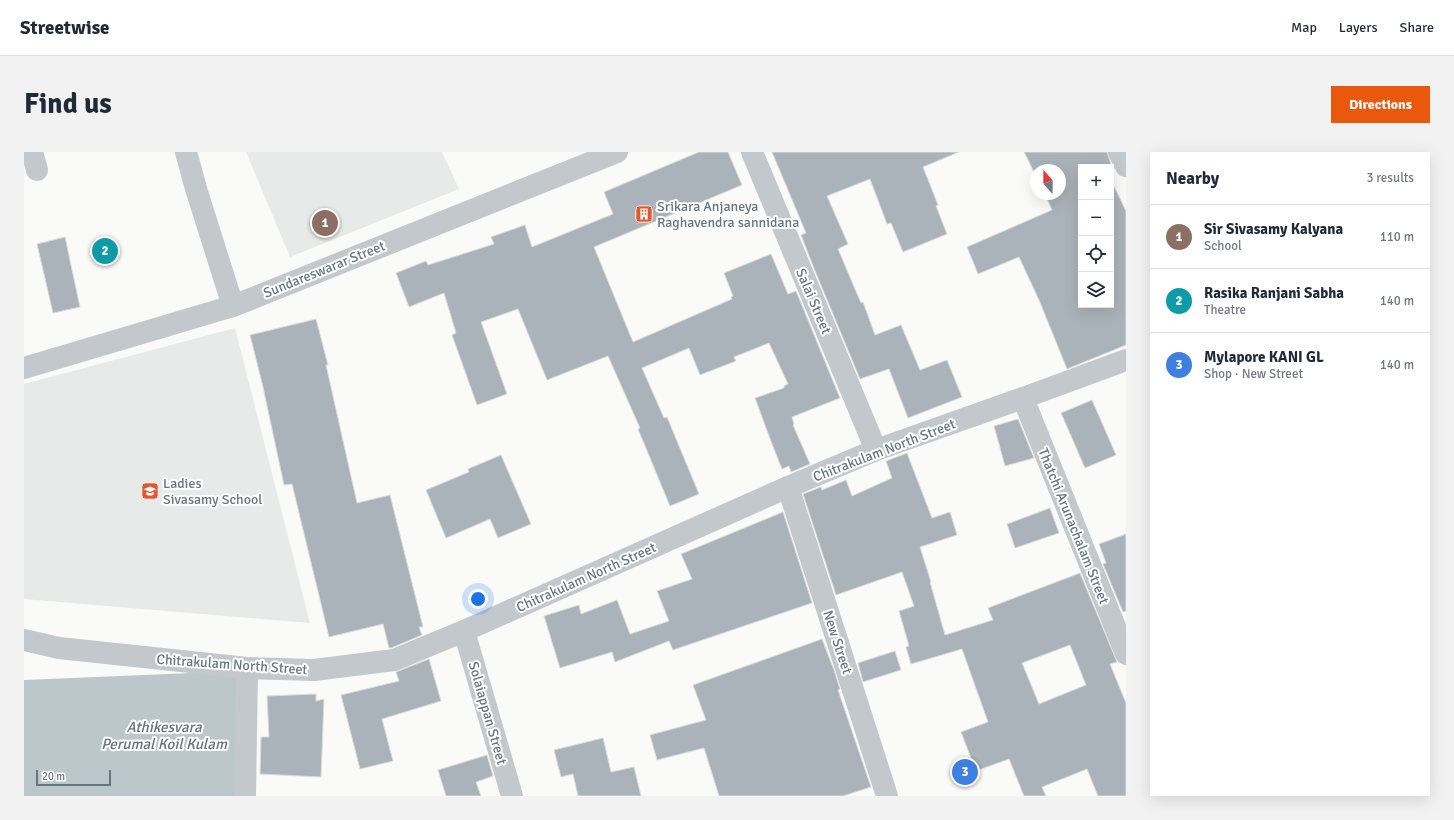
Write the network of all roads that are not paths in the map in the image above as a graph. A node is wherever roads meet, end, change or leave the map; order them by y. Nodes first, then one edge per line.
1 (186, 152) edge
2 (617, 152) edge
3 (752, 152) edge
4 (1119, 152) edge
5 (1126, 166) edge
6 (233, 306) junction
7 (1126, 360) edge
8 (24, 368) edge
9 (1023, 398) junction
10 (876, 450) junction
11 (788, 487) junction
12 (464, 630) junction
13 (24, 640) edge
14 (1126, 654) edge
15 (247, 668) junction
16 (245, 796) edge
17 (512, 796) edge
18 (887, 796) edge

1 - 6 street
2 - 6 street, Sundareswarar Street
3 - 10 street, Salai Street
4 - 5 street
6 - 8 street, Sundareswarar Street
7 - 9 street, Chitrakulam North Street
9 - 10 street, Chitrakulam North Street
9 - 14 street, Thatchi Arunachalam Street
10 - 11 street, Chitrakulam North Street
11 - 12 street, Chitrakulam North Street
11 - 18 street, New Street
12 - 15 street, Chitrakulam North Street
12 - 17 street, Solaiappan Street
13 - 15 street, Chitrakulam North Street
15 - 16 street

